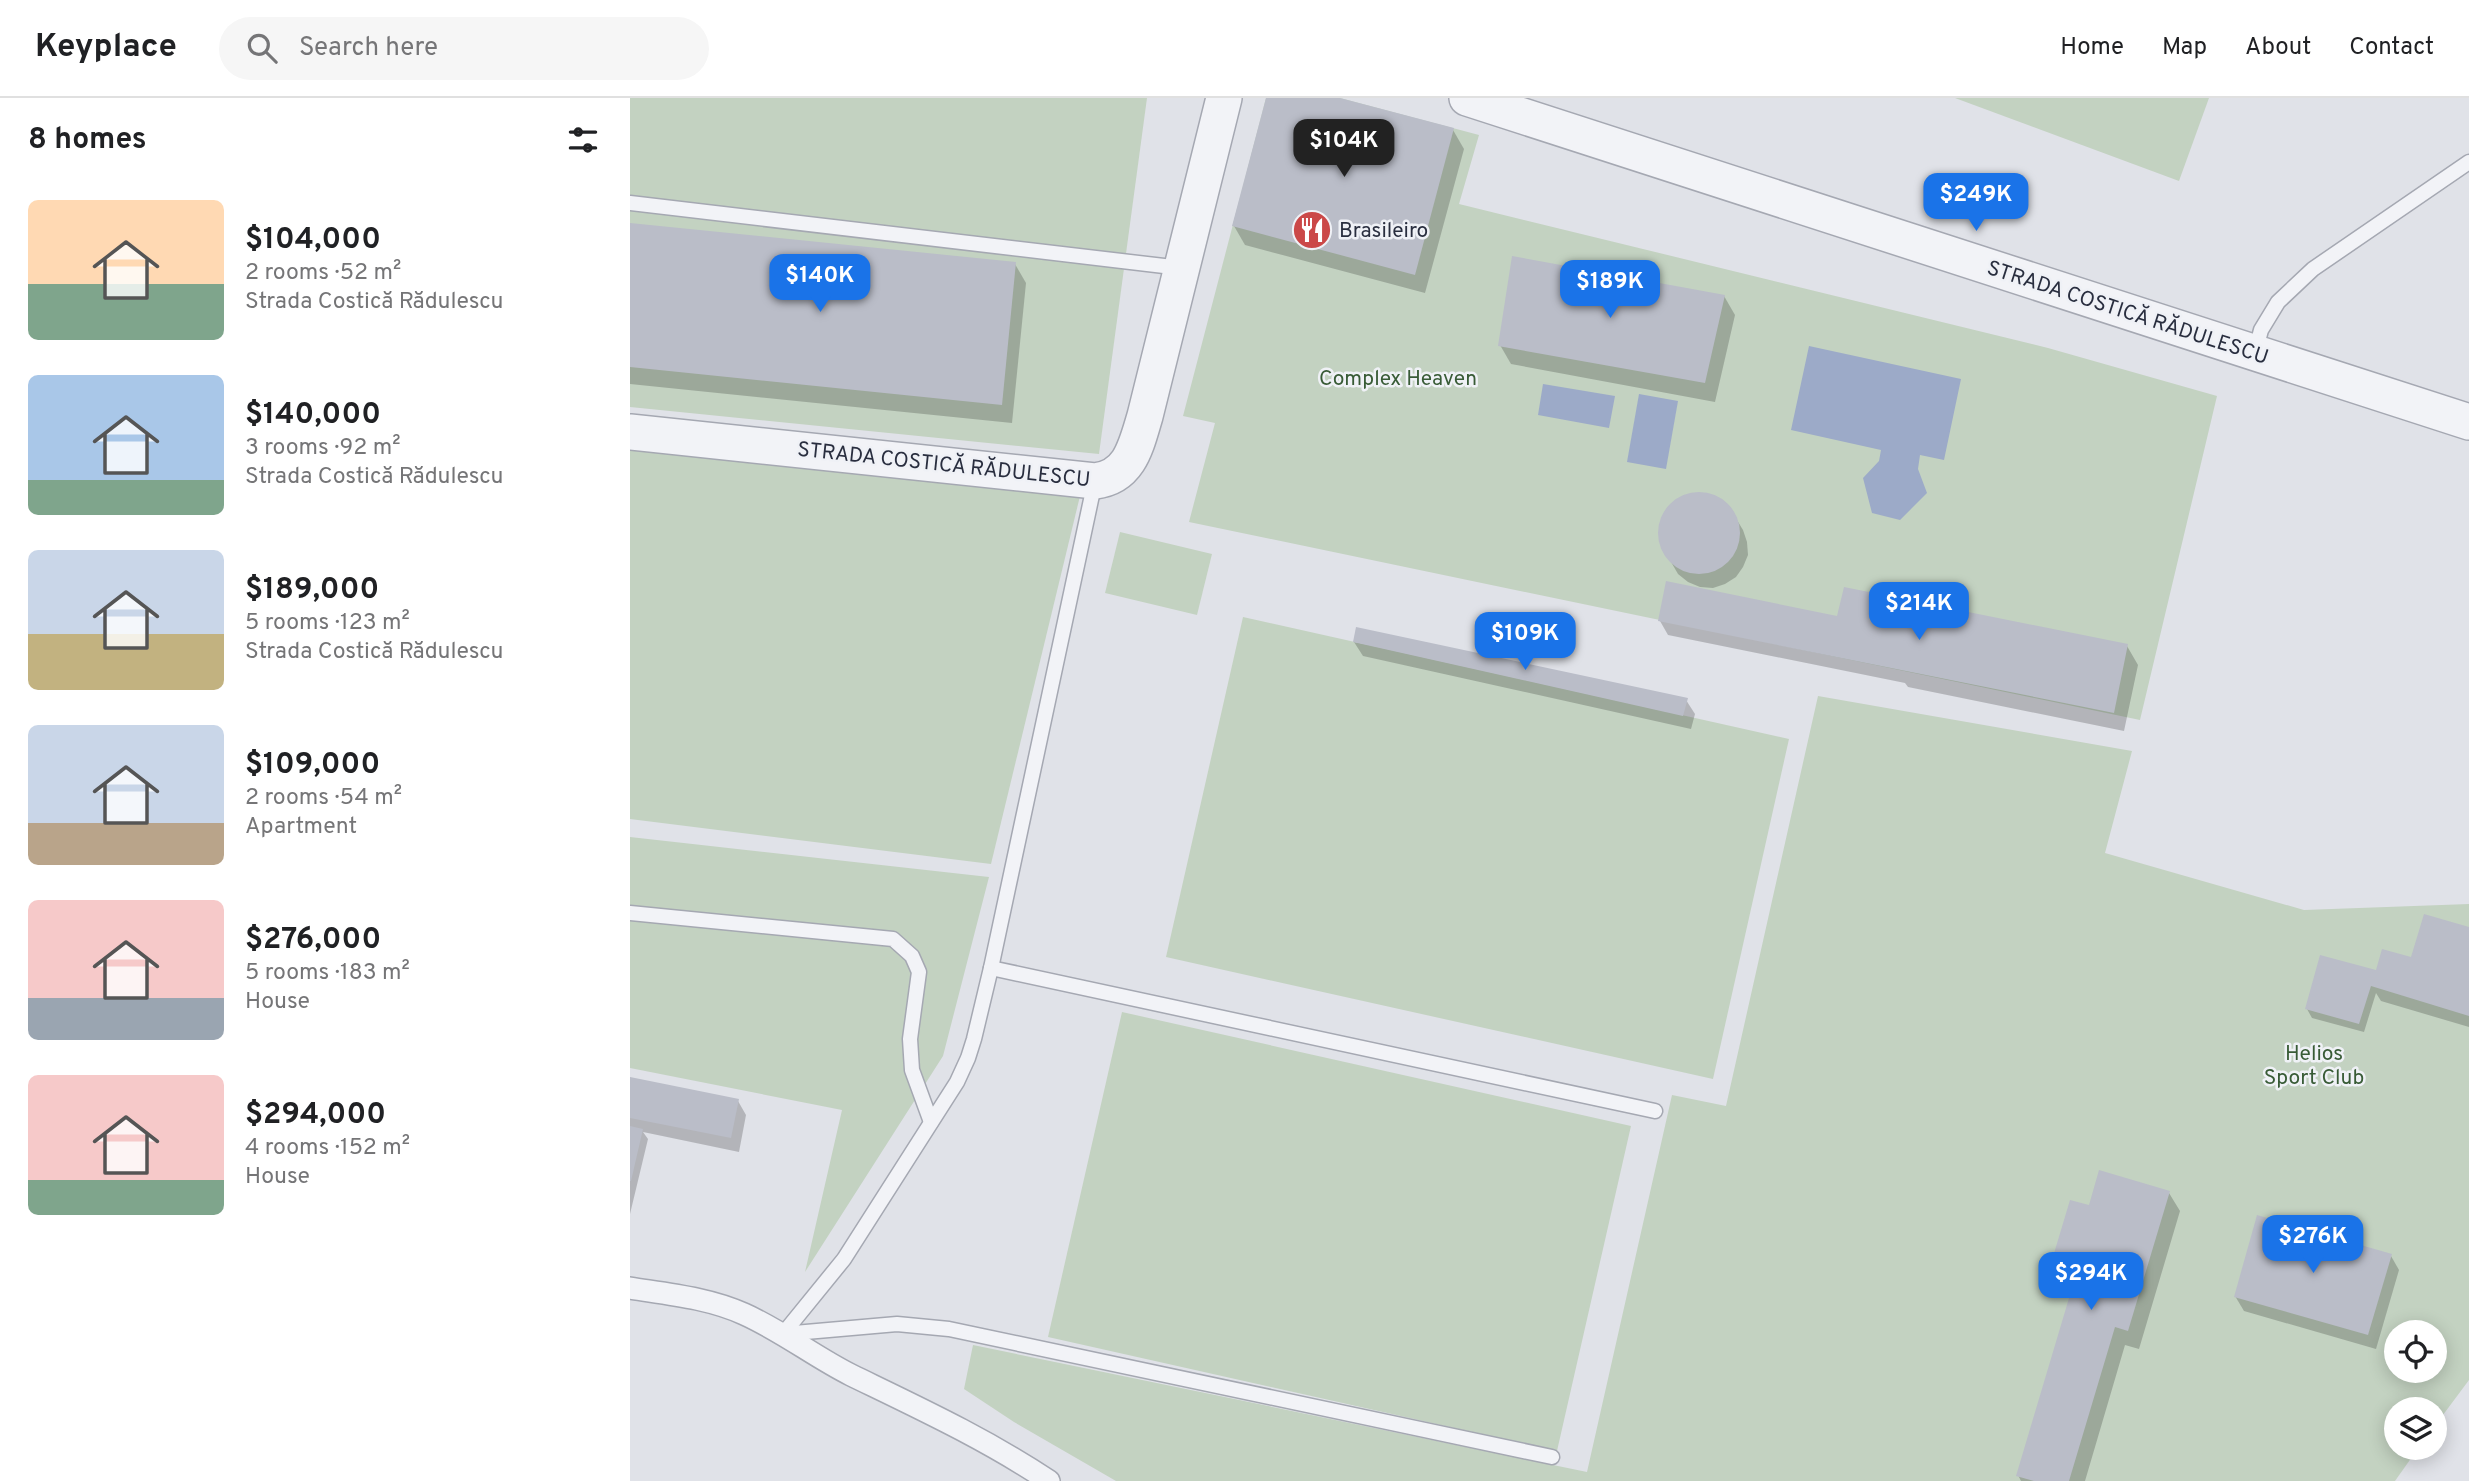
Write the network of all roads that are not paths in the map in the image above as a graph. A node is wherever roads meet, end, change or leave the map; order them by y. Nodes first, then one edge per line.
1 (1224, 98) edge
2 (1467, 98) edge
3 (2469, 162) edge
4 (630, 203) edge
5 (1181, 268) junction
6 (2255, 354) junction
7 (2469, 422) edge
8 (630, 432) edge
9 (1095, 481) junction
10 (630, 914) edge
11 (990, 968) junction
12 (1655, 1111) dead end
13 (930, 1122) junction
14 (630, 1288) edge
15 (783, 1334) junction
16 (1552, 1457) dead end
17 (1049, 1481) edge

1 - 5 street, STRADA COSTICĂ RĂDULESCU
2 - 6 street, STRADA COSTICĂ RĂDULESCU
3 - 6 lane
4 - 5 lane
5 - 9 street, STRADA COSTICĂ RĂDULESCU
6 - 7 street, STRADA COSTICĂ RĂDULESCU
8 - 9 street, STRADA COSTICĂ RĂDULESCU
9 - 11 lane
10 - 13 lane
11 - 12 lane
11 - 13 lane
13 - 15 lane
14 - 15 street
15 - 16 lane
15 - 17 street

